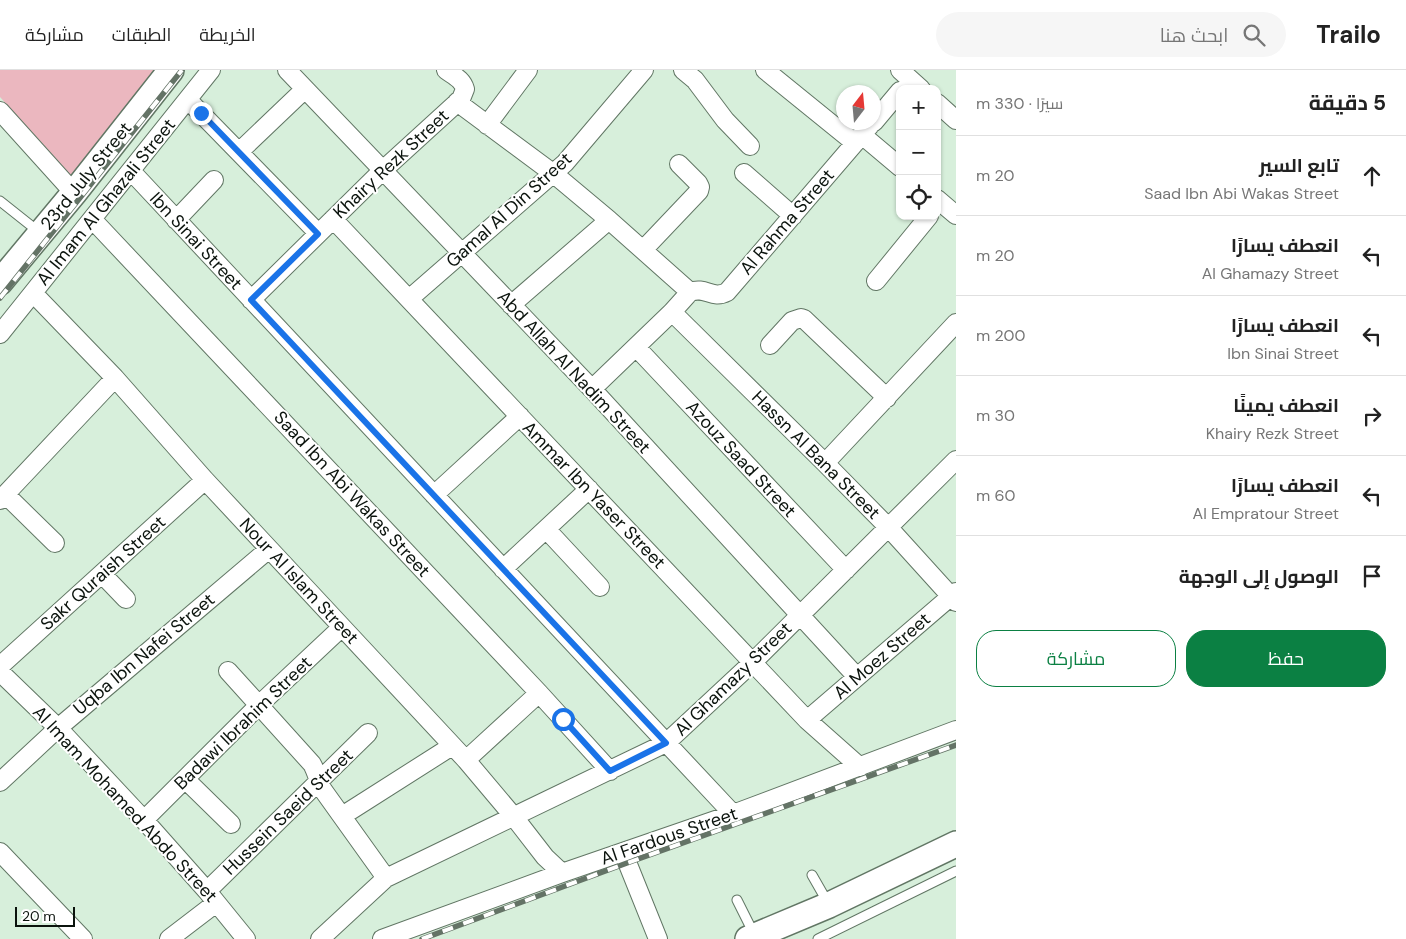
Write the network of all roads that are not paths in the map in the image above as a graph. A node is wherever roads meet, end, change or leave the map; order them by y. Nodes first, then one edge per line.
1 (171, 70) edge
2 (211, 70) edge
3 (287, 70) edge
4 (446, 70) edge
5 (528, 70) edge
6 (644, 70) edge
7 (765, 70) edge
8 (694, 73) edge
9 (907, 84) edge
10 (305, 89) junction
11 (461, 96) junction
12 (188, 100) junction
13 (941, 107) edge
14 (0, 111) edge
15 (956, 120) edge
16 (487, 125) junction
17 (866, 131) edge
18 (750, 146) dead end
19 (239, 152) junction
20 (896, 163) edge
21 (679, 164) dead end
22 (131, 171) junction
23 (382, 171) junction
24 (744, 173) dead end
25 (554, 174) junction
26 (214, 180) dead end
27 (74, 193) junction
28 (0, 202) edge
29 (941, 205) edge
30 (956, 215) edge
31 (793, 216) junction
32 (92, 219) junction
33 (333, 219) junction
34 (176, 220) junction
35 (609, 220) junction
36 (926, 220) edge
37 (40, 233) junction
38 (318, 234) junction
39 (643, 250) junction
40 (461, 253) junction
41 (876, 281) dead end
42 (0, 282) edge
43 (690, 292) junction
44 (33, 293) junction
45 (409, 299) junction
46 (251, 300) junction
47 (511, 305) junction
48 (672, 312) junction
49 (956, 323) edge
50 (0, 334) edge
51 (770, 345) dead end
52 (636, 347) junction
53 (115, 378) junction
54 (592, 390) junction
55 (887, 398) junction
56 (520, 416) junction
57 (956, 460) edge
58 (826, 463) junction
59 (205, 480) junction
60 (589, 489) junction
61 (434, 495) junction
62 (3, 498) edge
63 (889, 528) junction
64 (546, 529) junction
65 (55, 543) dead end
66 (269, 549) junction
67 (503, 569) junction
68 (846, 570) junction
69 (102, 574) junction
70 (600, 587) dead end
71 (954, 597) edge
72 (126, 600) dead end
73 (800, 615) junction
74 (342, 627) junction
75 (753, 662) junction
76 (0, 666) edge
77 (228, 671) dead end
78 (0, 672) edge
79 (857, 677) junction
80 (539, 693) junction
81 (259, 705) junction
82 (807, 720) junction
83 (58, 728) junction
84 (956, 730) edge
85 (368, 733) dead end
86 (666, 743) junction
87 (452, 746) junction
88 (466, 760) junction
89 (860, 767) junction
90 (610, 771) junction
91 (185, 779) junction
92 (0, 782) edge
93 (318, 782) junction
94 (733, 814) junction
95 (342, 816) junction
96 (514, 817) junction
97 (144, 820) junction
98 (231, 824) dead end
99 (956, 844) edge
100 (0, 852) edge
101 (623, 852) junction
102 (956, 871) edge
103 (562, 873) junction
104 (812, 875) dead end
105 (386, 878) junction
106 (212, 897) junction
107 (738, 900) dead end
108 (829, 905) junction
109 (751, 938) edge
110 (83, 939) edge
111 (169, 939) edge
112 (246, 939) edge
113 (320, 939) edge
114 (382, 939) edge
115 (658, 939) edge
116 (818, 939) edge

1 - 27 street, 23rd July Street
2 - 12 street, Al Imam Al Ghazali Street
3 - 10 street, Abd Allah Al Nadim Street
4 - 11 street
5 - 16 street
6 - 25 street, Gamal Al Din Street
7 - 17 street
8 - 18 street
9 - 17 street, Al Rahma Street
10 - 19 street
10 - 23 street, Abd Allah Al Nadim Street
11 - 16 street
11 - 23 street, Khairy Rezk Street
12 - 19 street
12 - 22 street, Al Imam Al Ghazali Street
13 - 15 street
14 - 27 street
16 - 25 street
17 - 20 street
17 - 31 street, Al Rahma Street
19 - 38 street
21 - 39 street
22 - 32 street, Al Imam Al Ghazali Street
22 - 34 street, Ibn Sinai Street
23 - 33 street, Khairy Rezk Street
23 - 40 street, Abd Allah Al Nadim Street
24 - 31 street
25 - 35 street
25 - 40 street, Gamal Al Din Street
26 - 34 street
27 - 37 street, 23rd July Street
28 - 37 lane
29 - 30 street
31 - 43 street, Al Rahma Street
32 - 44 street, Al Imam Al Ghazali Street
32 - 80 street, Saad Ibn Abi Wakas Street
33 - 38 street, Khairy Rezk Street
33 - 45 street, Ammar Ibn Yaser Street
34 - 46 street, Ibn Sinai Street
35 - 39 street
35 - 47 street
36 - 41 street
37 - 42 street, 23rd July Street
38 - 46 street, Khairy Rezk Street
39 - 43 street
40 - 45 street, Gamal Al Din Street
40 - 47 street, Abd Allah Al Nadim Street
43 - 48 street
44 - 50 street, Al Imam Al Ghazali Street
44 - 53 street, Nour Al Islam Street
45 - 56 street, Ammar Ibn Yaser Street
46 - 61 street, Ibn Sinai Street
47 - 54 street, Abd Allah Al Nadim Street
48 - 52 street
48 - 58 street, Hassn Al Bana Street
49 - 55 street
51 - 55 street
52 - 54 street
52 - 68 street, Azouz Saad Street
53 - 59 street, Nour Al Islam Street
53 - 62 street
54 - 73 street, Abd Allah Al Nadim Street
55 - 58 street
56 - 60 street, Ammar Ibn Yaser Street
56 - 61 street
57 - 63 street, Al Ghamazy Street
58 - 63 street, Hassn Al Bana Street
59 - 66 street, Nour Al Islam Street
59 - 69 street, Sakr Quraish Street
60 - 64 street
60 - 75 street, Ammar Ibn Yaser Street
61 - 67 street, Ibn Sinai Street
62 - 65 street
63 - 68 street, Al Ghamazy Street
63 - 71 street, Hassn Al Bana Street
64 - 67 street
64 - 70 street
66 - 74 street, Nour Al Islam Street
66 - 83 street, Uqba Ibn Nafei Street
67 - 86 street, Ibn Sinai Street
68 - 73 street, Al Ghamazy Street
69 - 72 street
69 - 76 street, Sakr Quraish Street
71 - 79 street, Al Moez Street
73 - 75 street, Al Ghamazy Street
73 - 79 street, Abd Allah Al Nadim Street
74 - 81 street, Badawi Ibrahim Street
74 - 87 street, Nour Al Islam Street
75 - 82 street, Ammar Ibn Yaser Street
75 - 86 street, Al Ghamazy Street
77 - 81 street
78 - 83 street, Al Imam Mohamed Abdo Street
79 - 82 street, Al Moez Street
80 - 88 street
80 - 90 street, Saad Ibn Abi Wakas Street
81 - 91 street, Badawi Ibrahim Street
81 - 93 street
82 - 89 street, Ammar Ibn Yaser Street
83 - 92 street, Uqba Ibn Nafei Street
83 - 97 street, Al Imam Mohamed Abdo Street
84 - 89 street, Al Fardous Street
85 - 93 street, Hussein Saeid Street
86 - 90 street, Al Ghamazy Street
86 - 94 street, Ibn Sinai Street
87 - 88 street, Nour Al Islam Street
87 - 95 street
88 - 96 street, Nour Al Islam Street
89 - 94 street, Al Fardous Street
90 - 96 street, Al Ghamazy Street
91 - 97 street, Badawi Ibrahim Street
91 - 98 street
93 - 95 street
93 - 106 street, Hussein Saeid Street
94 - 101 street, Al Fardous Street
95 - 105 street
96 - 103 street, Nour Al Islam Street
96 - 105 street, Al Ghamazy Street
97 - 106 street, Al Imam Mohamed Abdo Street
99 - 108 street
100 - 110 street
101 - 103 street, Al Fardous Street
101 - 115 street
102 - 116 lane
103 - 114 street, Al Fardous Street
104 - 108 lane
105 - 113 street, Al Ghamazy Street
106 - 111 street, Hussein Saeid Street
106 - 112 street, Al Imam Mohamed Abdo Street
107 - 109 lane
108 - 109 street

